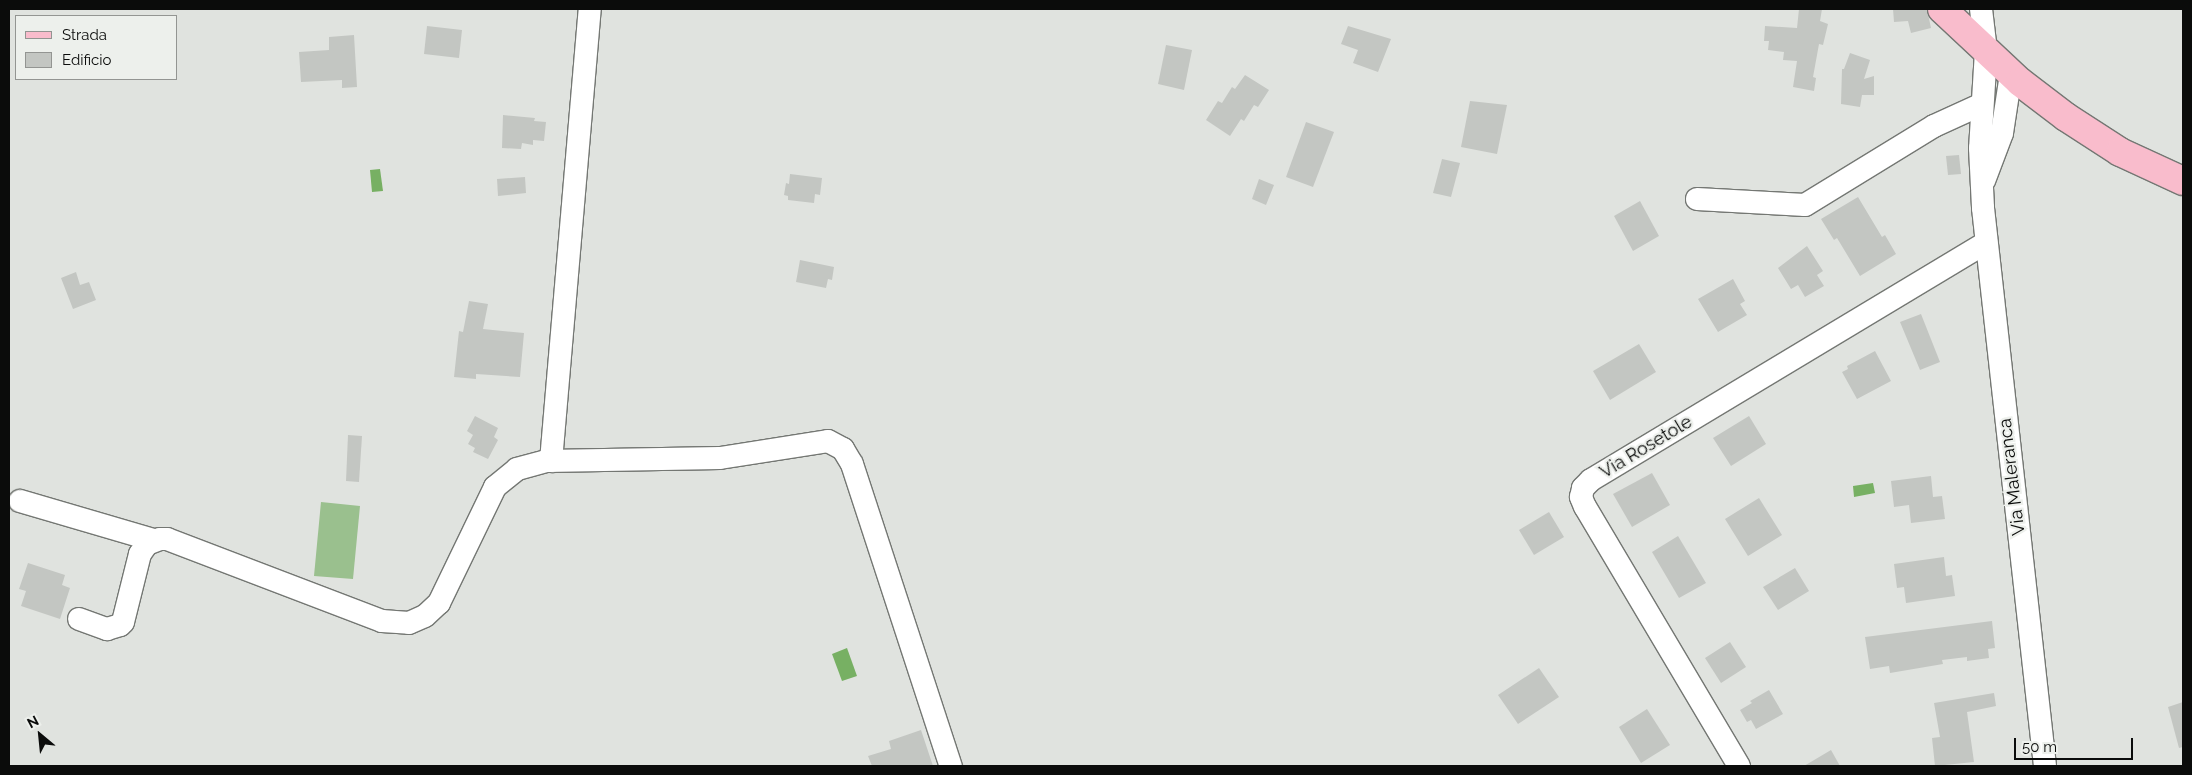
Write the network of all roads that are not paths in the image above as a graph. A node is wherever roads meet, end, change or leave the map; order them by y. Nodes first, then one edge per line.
1 (590, 9) edge
2 (1942, 9) edge
3 (1981, 9) edge
4 (1986, 51) junction
5 (2011, 74) junction
6 (1982, 104) junction
7 (2183, 181) edge
8 (1982, 187) junction
9 (1697, 199) dead end
10 (1986, 243) junction
11 (551, 461) junction
12 (20, 501) dead end
13 (154, 540) junction
14 (79, 619) dead end
15 (950, 766) edge
16 (1738, 766) edge
17 (2044, 766) edge

1 - 11 street
2 - 4 main road
3 - 4 street, Via Maleranca
4 - 5 main road
4 - 6 street, Via Maleranca
5 - 7 main road
5 - 8 street
6 - 8 street, Via Maleranca
6 - 9 street
8 - 10 street, Via Maleranca
10 - 16 street, Via Rosetole
10 - 17 street, Via Maleranca
11 - 13 street
11 - 15 street
12 - 13 street
13 - 14 street

